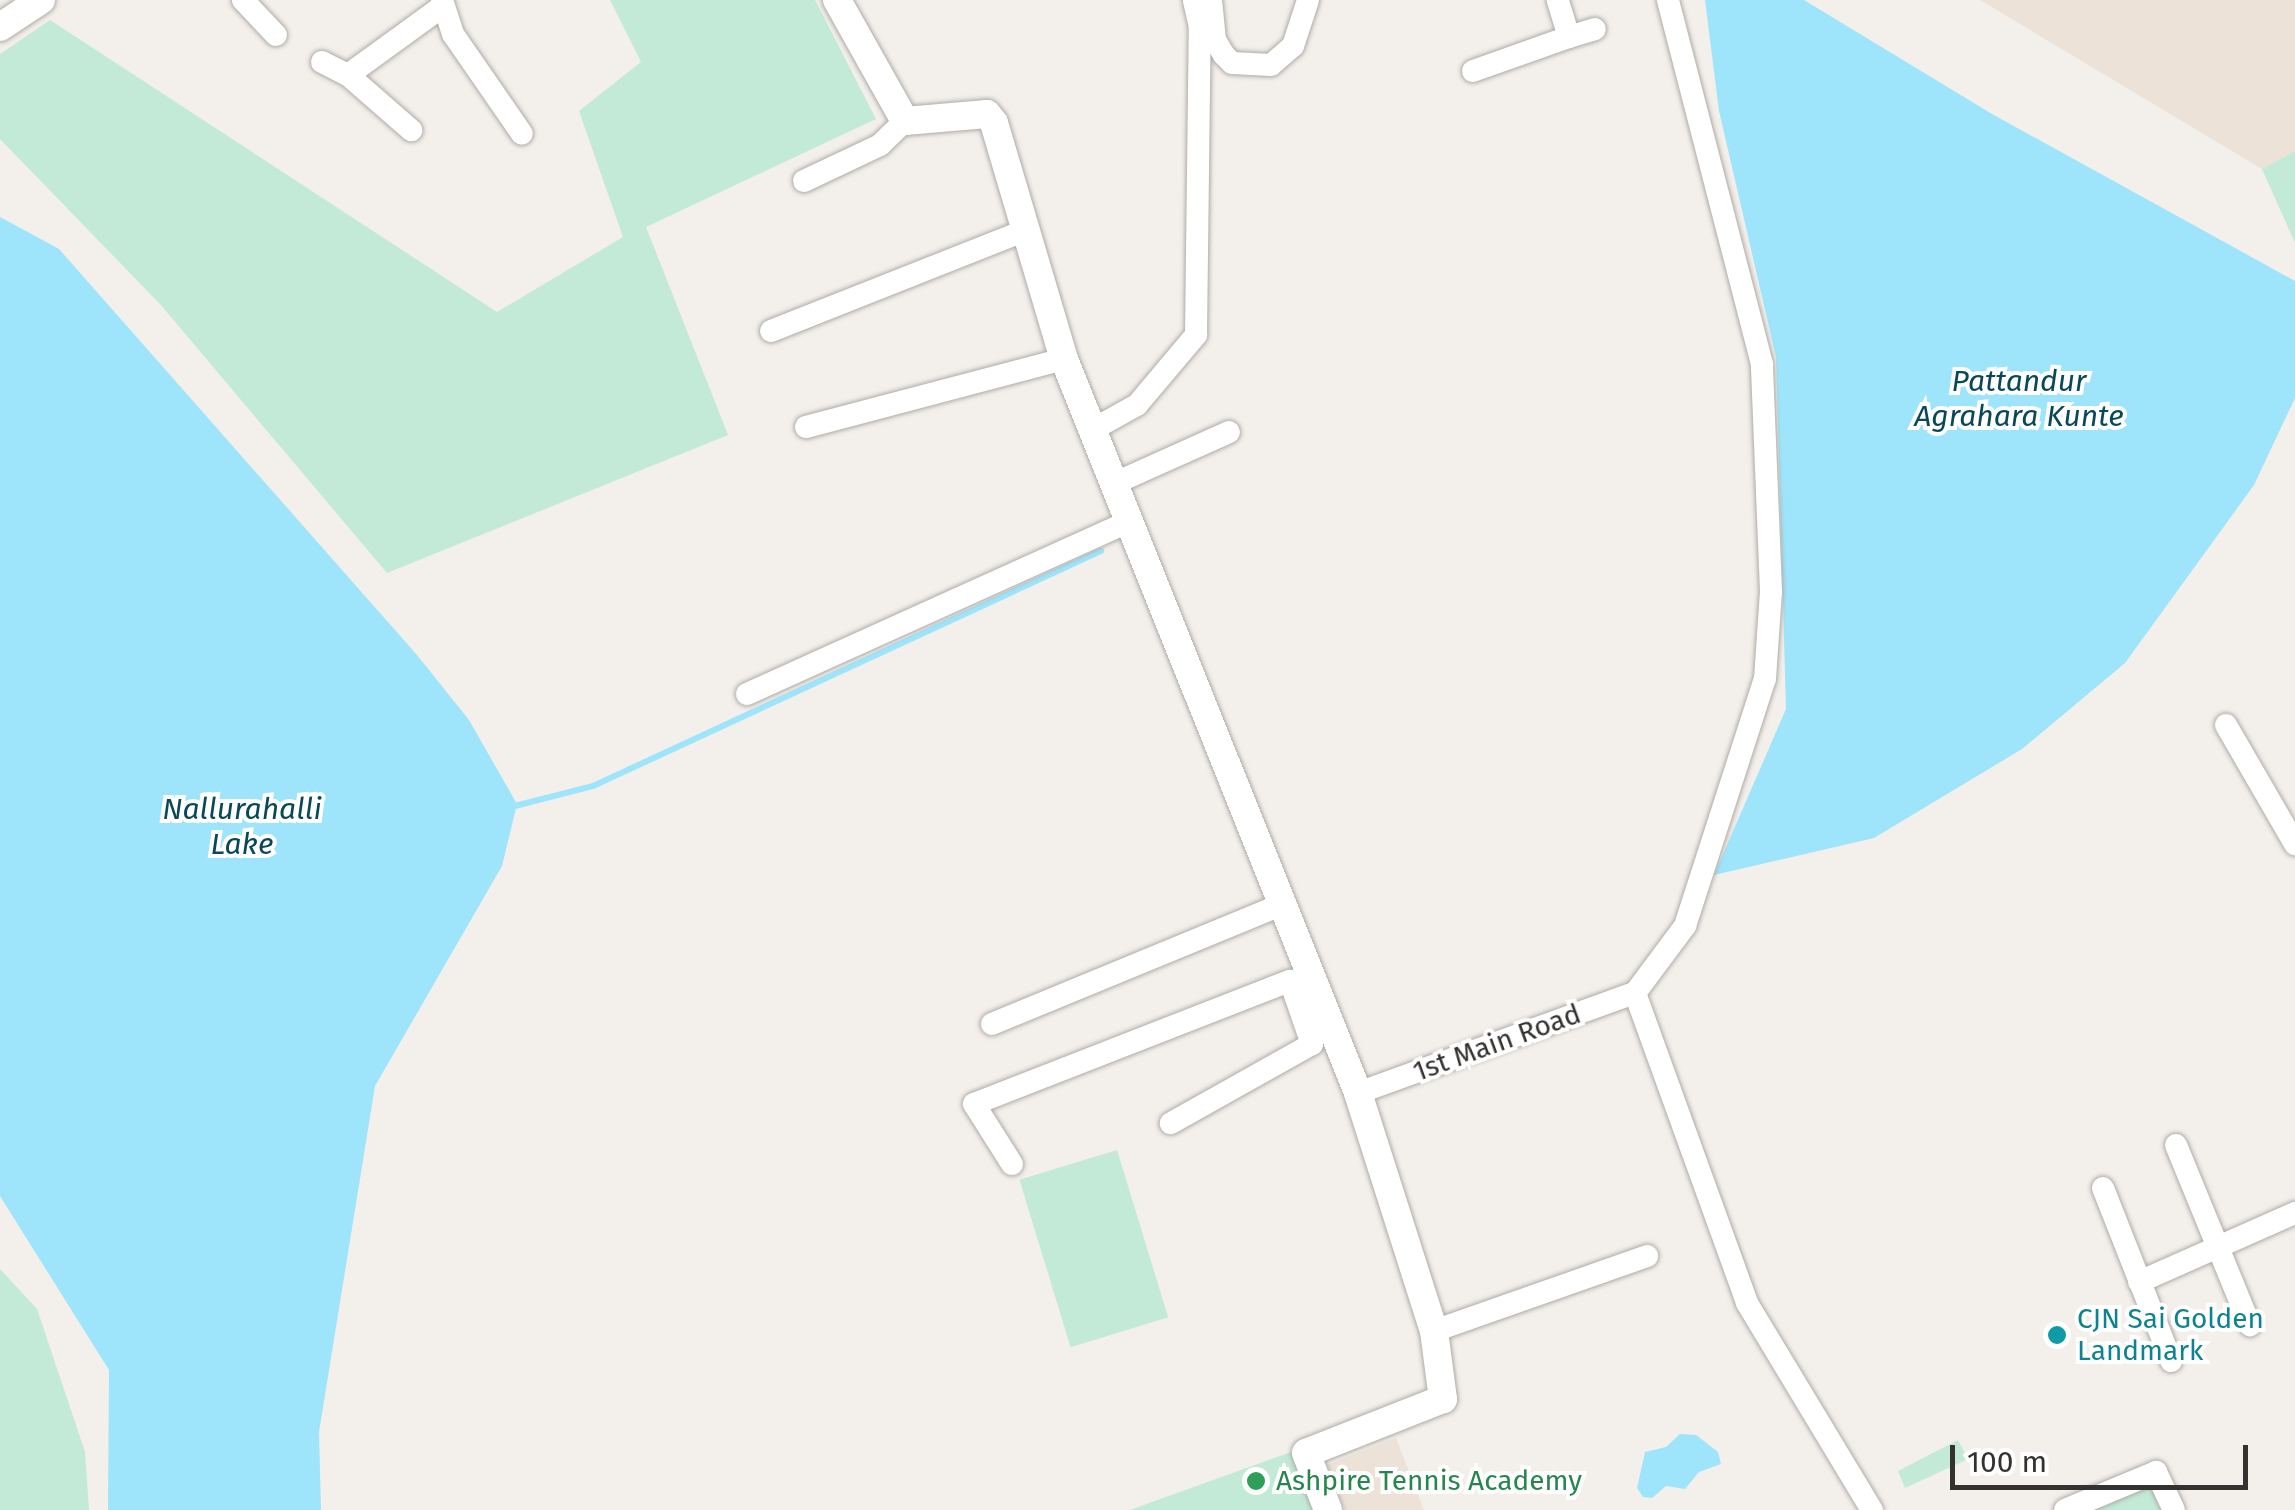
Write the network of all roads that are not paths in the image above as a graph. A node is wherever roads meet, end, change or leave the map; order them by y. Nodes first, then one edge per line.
1 (41, 0) edge
2 (243, 0) edge
3 (837, 0) edge
4 (1194, 0) edge
5 (1211, 0) edge
6 (1308, 0) edge
7 (1558, 0) edge
8 (1668, 0) edge
9 (442, 3) edge
10 (0, 27) edge
11 (1595, 30) dead end
12 (276, 35) dead end
13 (1568, 37) junction
14 (322, 62) dead end
15 (1473, 71) dead end
16 (348, 75) junction
17 (905, 122) junction
18 (411, 130) dead end
19 (522, 134) dead end
20 (804, 181) dead end
21 (1026, 230) junction
22 (771, 331) dead end
23 (1064, 359) junction
24 (806, 427) dead end
25 (1092, 430) junction
26 (1229, 432) dead end
27 (1113, 484) junction
28 (1126, 523) junction
29 (747, 694) dead end
30 (2226, 724) dead end
31 (2295, 844) edge
32 (1280, 905) junction
33 (1636, 993) junction
34 (1312, 1009) junction
35 (992, 1024) dead end
36 (1358, 1093) junction
37 (1171, 1123) dead end
38 (2176, 1145) dead end
39 (1012, 1164) dead end
40 (2103, 1188) dead end
41 (2295, 1213) edge
42 (2218, 1248) junction
43 (1648, 1256) dead end
44 (2139, 1282) junction
45 (2250, 1324) dead end
46 (1434, 1332) junction
47 (2171, 1362) dead end
48 (1328, 1510) edge
49 (1872, 1510) edge
50 (2065, 1510) edge
51 (2174, 1510) edge

1 - 10 street
2 - 12 street
3 - 17 street
4 - 25 street
5 - 6 street
7 - 13 street
8 - 33 street
9 - 16 street
9 - 19 street
11 - 13 street
13 - 15 street
14 - 16 street
16 - 18 street
17 - 20 street
17 - 21 street
21 - 22 street
21 - 23 street
23 - 24 street
23 - 25 street
25 - 27 street
26 - 27 street
27 - 28 street
28 - 29 street
28 - 32 street
30 - 31 street
32 - 34 street
32 - 35 street
33 - 36 street, 1st Main Road
33 - 49 street
34 - 36 street
34 - 37 street
34 - 39 street
36 - 46 street
38 - 42 street
40 - 44 street
41 - 42 street
42 - 44 street
42 - 45 street
43 - 46 street
44 - 47 street
46 - 48 street
50 - 51 street

